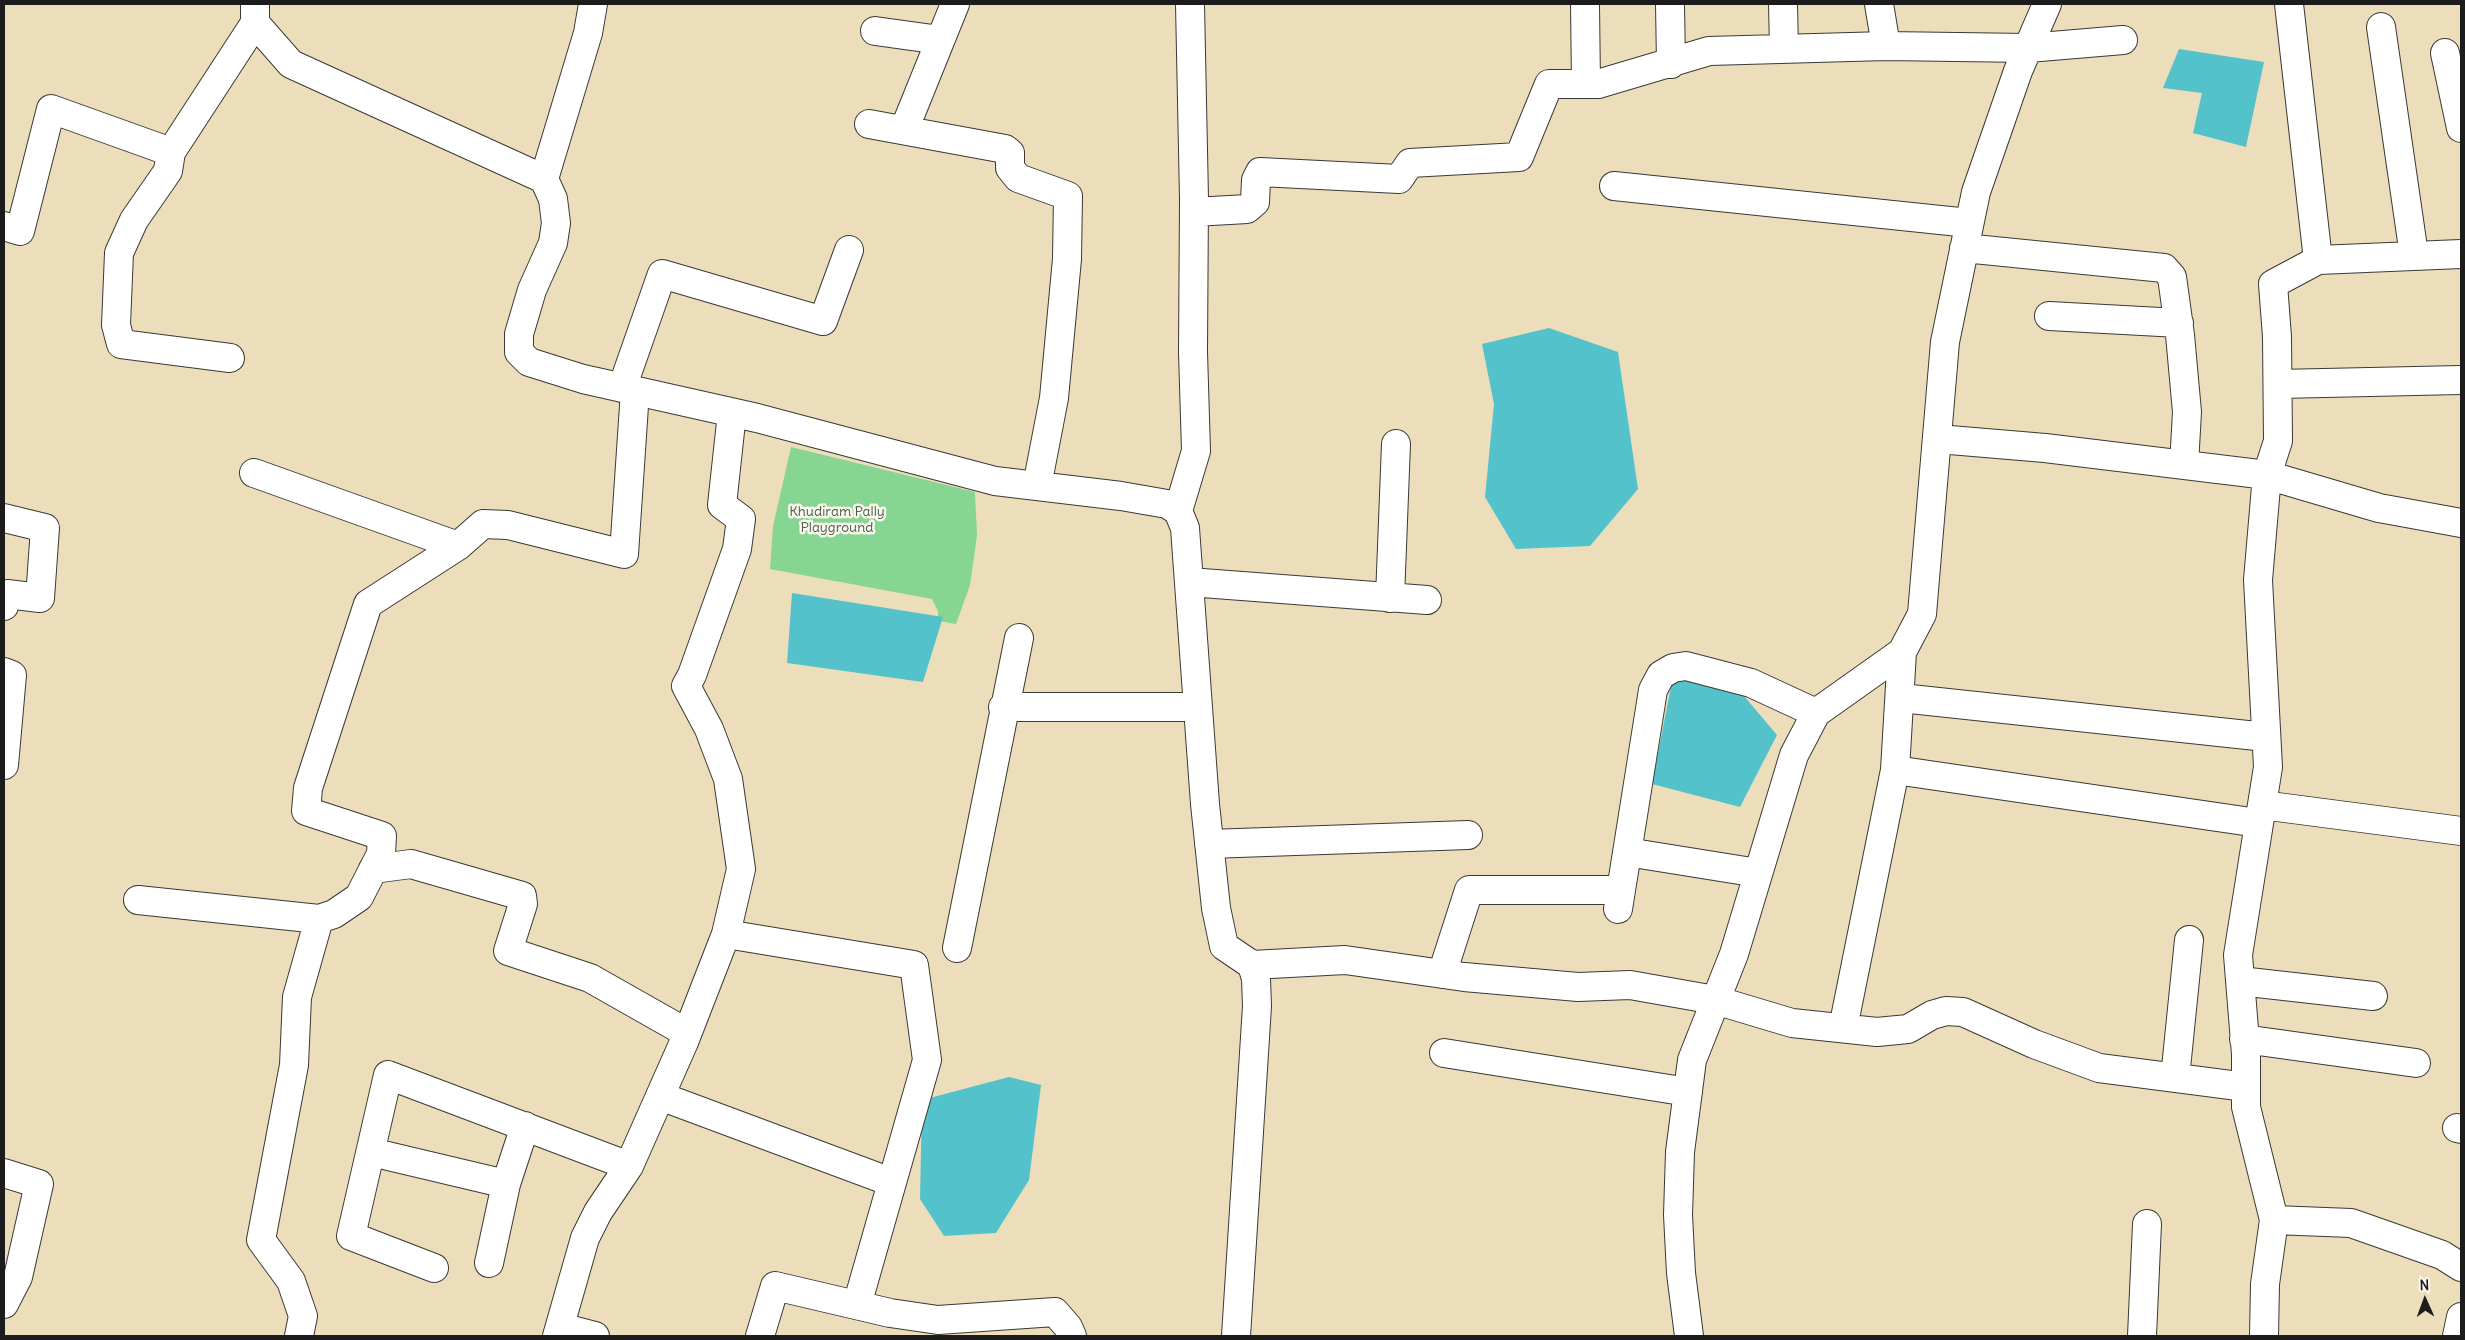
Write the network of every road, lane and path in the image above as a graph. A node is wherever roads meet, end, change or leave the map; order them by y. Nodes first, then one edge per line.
1 (593, 4) edge
2 (955, 4) edge
3 (1190, 4) edge
4 (1585, 4) edge
5 (1670, 4) edge
6 (1783, 4) edge
7 (1879, 4) edge
8 (2046, 4) edge
9 (2288, 4) edge
10 (255, 14) edge
11 (2381, 27) dead end
12 (875, 31) dead end
13 (940, 40) junction
14 (2123, 40) dead end
15 (1886, 46) junction
16 (2028, 48) junction
17 (1784, 49) junction
18 (2444, 53) dead end
19 (1671, 64) junction
20 (1586, 84) junction
21 (869, 124) dead end
22 (2461, 128) edge
23 (904, 130) junction
24 (171, 152) junction
25 (544, 179) junction
26 (1614, 186) dead end
27 (1194, 212) junction
28 (4, 226) edge
29 (1967, 235) junction
30 (849, 250) dead end
31 (2461, 254) edge
32 (2414, 255) junction
33 (2318, 260) junction
34 (2049, 316) dead end
35 (2179, 324) junction
36 (230, 358) dead end
37 (2461, 380) edge
38 (2278, 384) junction
39 (628, 389) junction
40 (732, 413) junction
41 (1938, 439) junction
42 (1396, 444) dead end
43 (2184, 465) junction
44 (254, 473) dead end
45 (2267, 475) junction
46 (1037, 486) junction
47 (1178, 511) junction
48 (4, 518) edge
49 (2461, 523) edge
50 (458, 546) junction
51 (1189, 582) junction
52 (1390, 598) junction
53 (1427, 600) dead end
54 (4, 606) edge
55 (1019, 638) dead end
56 (1902, 652) junction
57 (4, 672) edge
58 (1901, 698) junction
59 (1003, 707) junction
60 (1198, 707) junction
61 (1816, 713) junction
62 (2266, 737) junction
63 (4, 765) edge
64 (1895, 770) junction
65 (2260, 814) junction
66 (2461, 831) edge
67 (1468, 835) dead end
68 (1209, 844) junction
69 (1627, 852) junction
70 (373, 869) junction
71 (1758, 873) junction
72 (138, 900) dead end
73 (319, 919) junction
74 (726, 934) junction
75 (2189, 940) dead end
76 (957, 948) dead end
77 (1252, 965) junction
78 (1442, 974) junction
79 (2240, 981) junction
80 (2373, 996) dead end
81 (1715, 1000) junction
82 (1843, 1028) junction
83 (687, 1033) junction
84 (2244, 1039) junction
85 (1444, 1053) dead end
86 (2416, 1063) dead end
87 (2175, 1078) junction
88 (2246, 1087) junction
89 (1688, 1092) junction
90 (660, 1096) junction
91 (525, 1126) junction
92 (370, 1152) junction
93 (629, 1166) junction
94 (4, 1172) edge
95 (891, 1182) junction
96 (506, 1184) junction
97 (2274, 1220) junction
98 (2147, 1224) dead end
99 (490, 1263) dead end
100 (2461, 1267) edge
101 (434, 1268) dead end
102 (4, 1304) edge
103 (857, 1305) junction
104 (2461, 1316) edge
105 (558, 1332) edge
106 (298, 1336) edge
107 (595, 1336) edge
108 (760, 1336) edge
109 (1072, 1336) edge
110 (1236, 1336) edge
111 (1690, 1336) edge
112 (2142, 1336) edge
113 (2264, 1336) edge
114 (2457, 1336) edge

1 - 25 street
2 - 13 street
3 - 27 street
4 - 20 street
5 - 19 street
6 - 17 street
7 - 15 street
8 - 16 street
9 - 33 street
10 - 24 street
10 - 25 street
11 - 32 street
12 - 13 street
13 - 23 street
14 - 16 street
15 - 16 street
15 - 17 street
16 - 29 street
17 - 19 street
18 - 22 street
19 - 20 street
20 - 27 street
21 - 23 street
23 - 46 street
24 - 28 street
24 - 36 street
25 - 39 street
26 - 29 street
27 - 47 street
29 - 35 street
29 - 41 street
30 - 39 street
31 - 32 street
32 - 33 street
33 - 38 street
34 - 35 street
35 - 43 street
37 - 38 street
38 - 45 street
39 - 40 street
39 - 50 street
40 - 46 street
40 - 74 street
41 - 43 street
41 - 56 street
42 - 52 street
43 - 45 street
44 - 50 street
45 - 49 street
45 - 62 street
46 - 47 street
47 - 51 street
48 - 54 street
50 - 70 street
51 - 52 street
51 - 60 street
52 - 53 street
55 - 59 street
56 - 58 street
56 - 61 street
57 - 63 street
58 - 62 street
58 - 64 street
59 - 60 street
59 - 76 street
60 - 68 street
61 - 69 street
61 - 71 street
62 - 65 street
64 - 65 street
64 - 82 street
65 - 66 street
65 - 79 street
67 - 68 street
68 - 77 street
69 - 71 street
69 - 78 street
70 - 73 street
70 - 83 street
71 - 81 street
72 - 73 street
73 - 106 street
74 - 83 street
74 - 95 street
75 - 87 street
77 - 78 street
77 - 110 street
78 - 81 street
79 - 80 street
79 - 84 street
81 - 82 street
81 - 89 street
82 - 87 street
83 - 90 street
84 - 86 street
84 - 88 street
85 - 89 street
87 - 88 street
88 - 97 street
89 - 111 street
90 - 93 street
90 - 95 street
91 - 92 street
91 - 93 street
91 - 96 street
92 - 96 street
92 - 101 street
93 - 105 street
94 - 102 street
95 - 103 street
96 - 99 street
97 - 100 street
97 - 113 street
98 - 112 street
103 - 108 street
103 - 109 street
104 - 114 street
105 - 107 street

